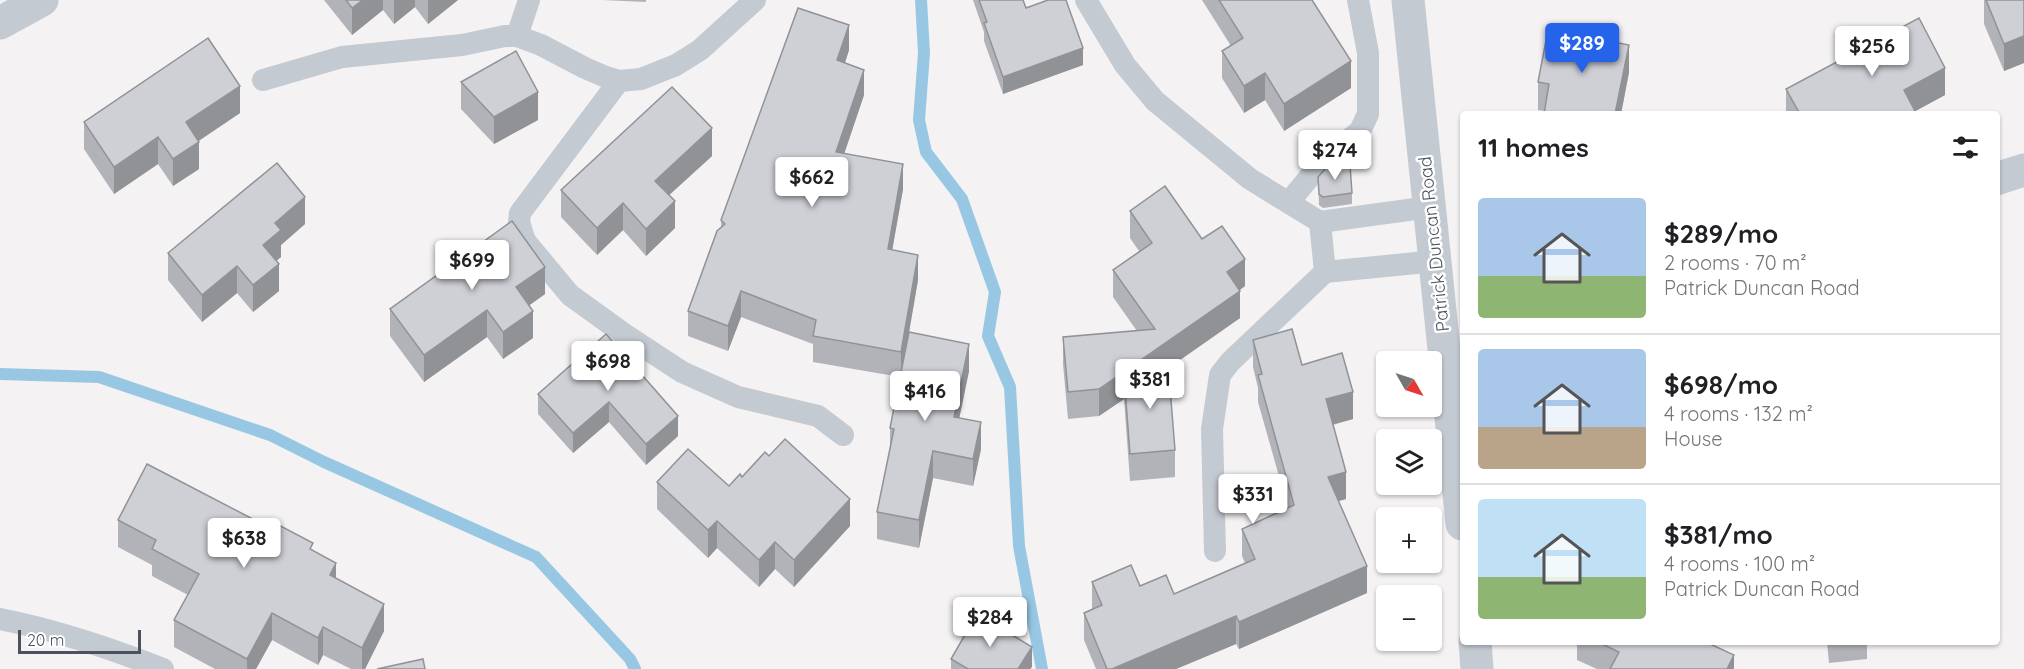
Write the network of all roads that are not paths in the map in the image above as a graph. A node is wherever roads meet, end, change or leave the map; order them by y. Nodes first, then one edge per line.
1 (42, 0) edge
2 (529, 0) edge
3 (755, 0) edge
4 (1086, 0) edge
5 (1358, 0) edge
6 (1408, 0) edge
7 (0, 23) edge
8 (517, 36) junction
9 (263, 80) dead end
10 (619, 81) junction
11 (2024, 170) edge
12 (2000, 178) edge
13 (1289, 202) junction
14 (1430, 207) junction
15 (1320, 222) junction
16 (1445, 270) edge
17 (1325, 272) junction
18 (843, 435) dead end
19 (1460, 494) edge
20 (1215, 551) dead end
21 (0, 619) edge
22 (1474, 645) edge
23 (163, 669) edge
24 (1477, 669) edge

1 - 7 street
2 - 8 lane
3 - 10 lane
4 - 13 lane
5 - 13 lane
6 - 14 street, Patrick Duncan Road
8 - 9 lane
8 - 10 lane
10 - 18 lane
11 - 12 street
13 - 15 lane
14 - 15 lane
14 - 16 street, Patrick Duncan Road
15 - 17 lane
16 - 17 lane
16 - 19 street, Patrick Duncan Road
17 - 20 lane
21 - 23 lane
22 - 24 street

